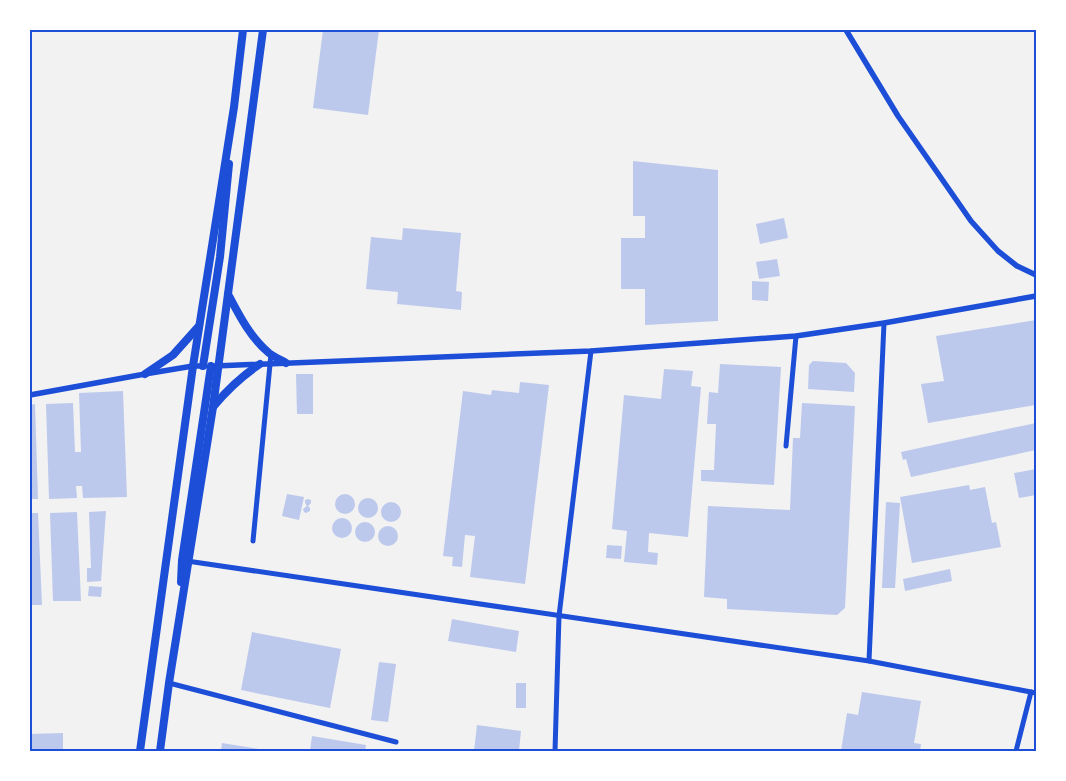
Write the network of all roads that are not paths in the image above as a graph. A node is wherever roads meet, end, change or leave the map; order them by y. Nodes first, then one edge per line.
1 (244, 30) edge
2 (263, 30) edge
3 (846, 30) edge
4 (234, 107) junction
5 (1036, 276) edge
6 (228, 294) junction
7 (1036, 296) edge
8 (884, 323) junction
9 (199, 326) junction
10 (796, 336) junction
11 (590, 351) junction
12 (271, 354) junction
13 (286, 363) junction
14 (260, 364) junction
15 (270, 364) junction
16 (193, 366) junction
17 (211, 366) junction
18 (145, 374) junction
19 (30, 395) edge
20 (213, 407) junction
21 (786, 446) dead end
22 (253, 541) dead end
23 (185, 561) junction
24 (559, 616) junction
25 (869, 661) junction
26 (169, 683) junction
27 (1034, 692) edge
28 (396, 742) dead end
29 (140, 751) edge
30 (160, 751) edge
31 (555, 751) edge
32 (1016, 751) edge

1 - 4 main road
2 - 6 main road
3 - 5 street
4 - 9 main road
4 - 17 main road
6 - 12 main road
6 - 17 main road
7 - 8 street
8 - 10 street
8 - 25 street
9 - 16 main road
9 - 18 main road
10 - 11 street
10 - 21 street
11 - 13 street
11 - 24 street
12 - 13 main road
12 - 15 street
13 - 15 street
14 - 15 street
14 - 17 street
14 - 20 main road
15 - 22 street
16 - 17 street
16 - 18 street
16 - 29 main road
17 - 20 main road
17 - 23 main road
18 - 19 street
20 - 23 main road
23 - 24 street
23 - 26 main road
24 - 25 street
24 - 31 street
25 - 27 street
26 - 28 street
26 - 30 main road
27 - 32 street

